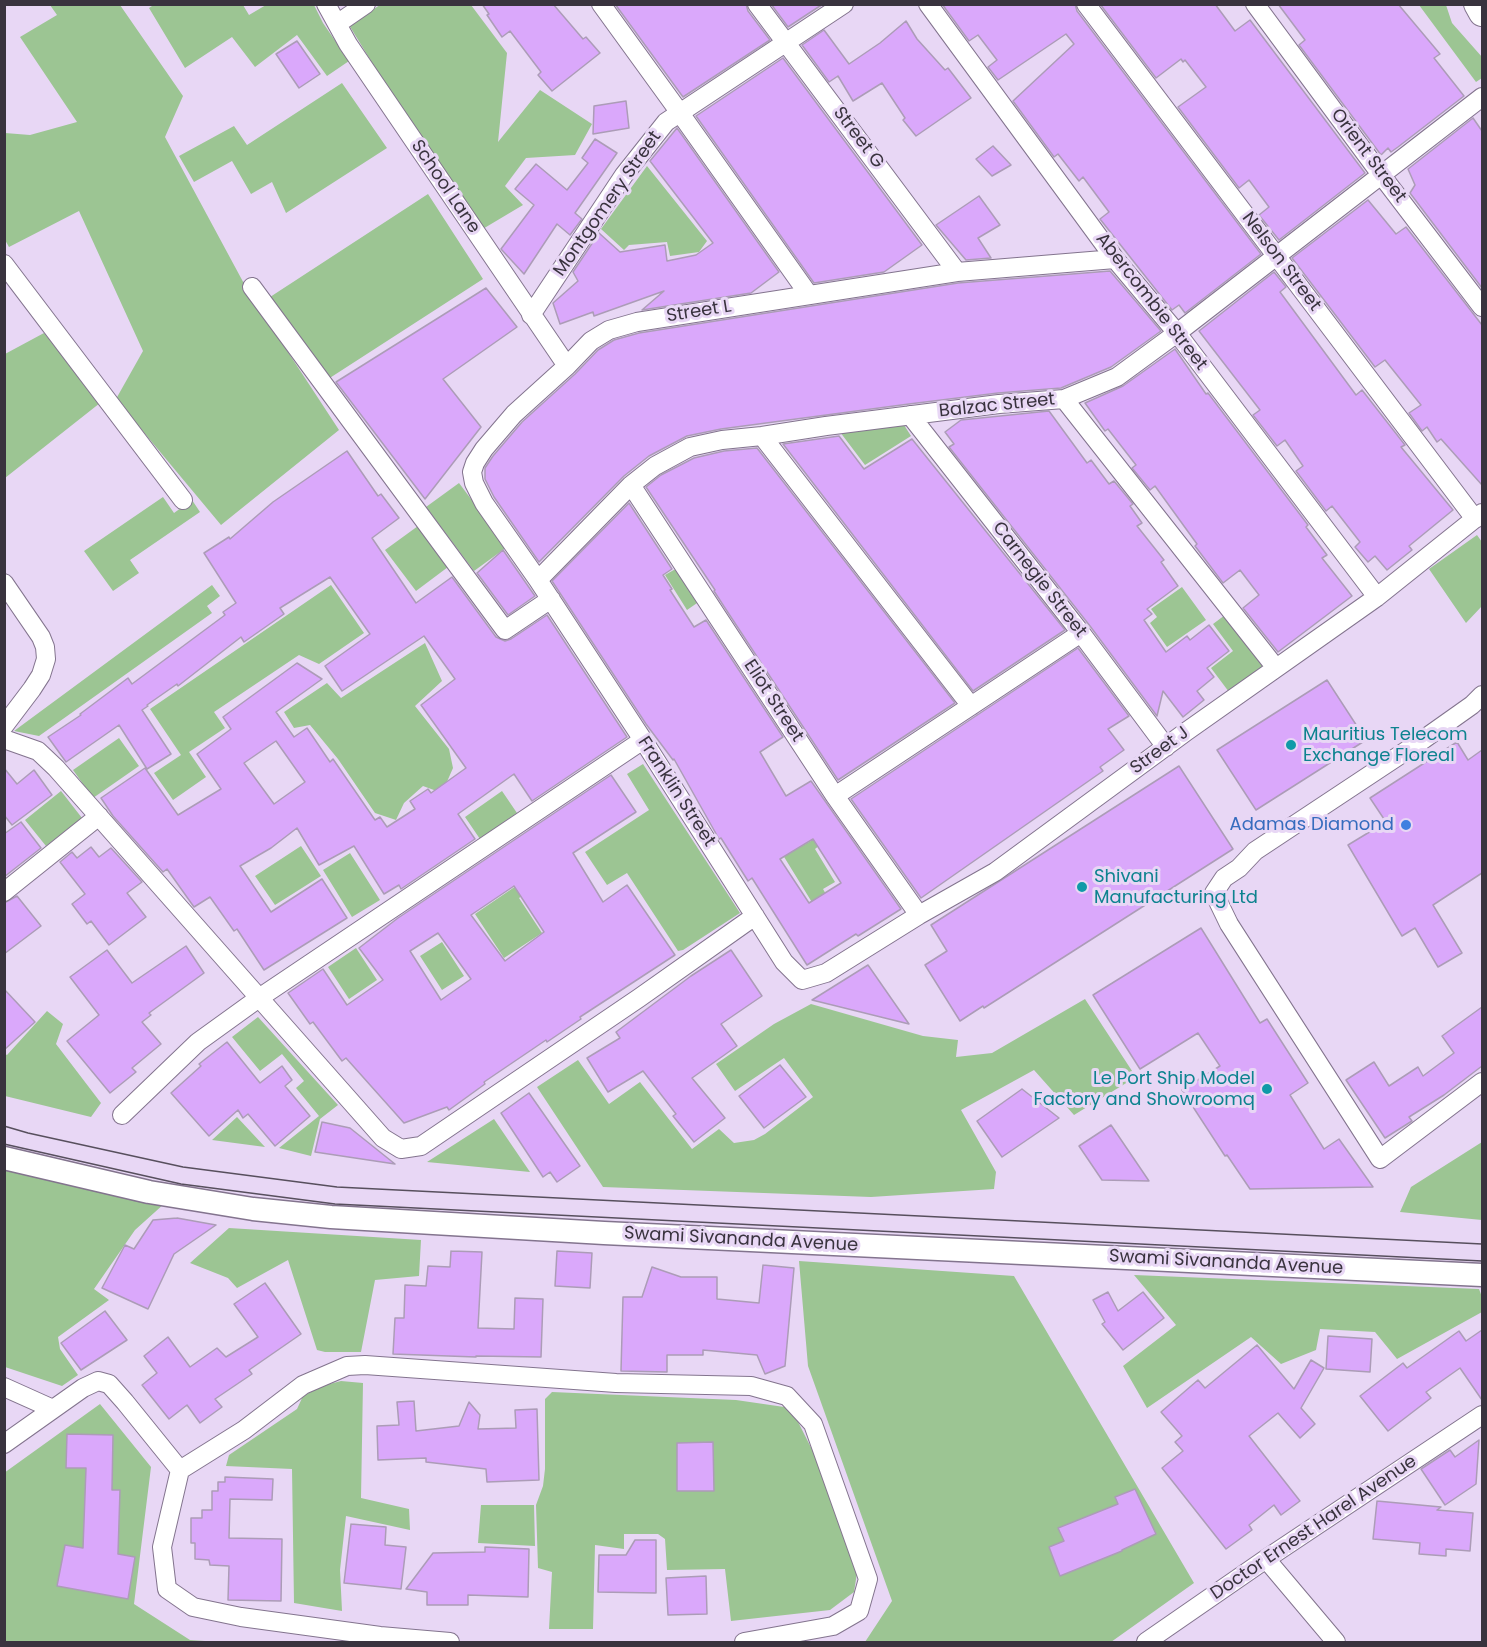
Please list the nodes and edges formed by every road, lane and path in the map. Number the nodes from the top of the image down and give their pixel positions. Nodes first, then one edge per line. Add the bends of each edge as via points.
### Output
1 (326, 4) edge
2 (366, 4) edge
3 (601, 4) edge
4 (757, 4) edge
5 (844, 4) edge
6 (928, 4) edge
7 (1086, 4) edge
8 (1255, 4) edge
9 (1477, 4) edge
10 (1482, 13) edge
11 (337, 24) junction
12 (786, 42) junction
13 (1482, 98) edge
14 (680, 112) junction
15 (1382, 176) junction
16 (1276, 255) junction
17 (1115, 259) junction
18 (4, 264) edge
19 (957, 272) junction
20 (252, 286) dead end
21 (809, 295) junction
22 (1482, 307) edge
23 (531, 315) junction
24 (1177, 333) junction
25 (567, 366) junction
26 (1064, 399) junction
27 (910, 415) junction
28 (762, 436) junction
29 (631, 485) junction
30 (183, 500) dead end
31 (1479, 516) edge
32 (538, 580) junction
33 (4, 583) edge
34 (1377, 597) junction
35 (550, 599) junction
36 (1081, 633) junction
37 (1276, 668) junction
38 (1482, 695) edge
39 (971, 706) junction
40 (4, 726) edge
41 (4, 739) edge
42 (643, 740) junction
43 (1166, 747) junction
44 (835, 796) junction
45 (99, 816) junction
46 (4, 892) edge
47 (755, 915) junction
48 (919, 915) junction
49 (826, 973) joint
50 (259, 998) junction
51 (1482, 1082) edge
52 (122, 1115) dead end
53 (4, 1158) edge
54 (1482, 1275) edge
55 (4, 1387) edge
56 (53, 1409) junction
57 (1482, 1415) edge
58 (4, 1444) edge
59 (180, 1470) junction
60 (1266, 1559) junction
61 (450, 1642) edge
62 (744, 1642) edge
63 (1146, 1642) edge
64 (1336, 1642) edge

1 - 11 street, School Lane
2 - 11 street
3 - 14 street
4 - 12 street, Street G
5 - 12 street, Montgomery Street
6 - 17 street, Abercombie Street
7 - 16 street, Nelson Street
8 - 15 street, Orient Street
9 - 10 main road
11 - 23 street, School Lane
12 - 14 street, Montgomery Street
12 - 19 street, Street G
13 - 15 street, Balzac Street
14 - 21 street
14 - 23 street, Montgomery Street via 666,122 624,175
15 - 16 street, Balzac Street
15 - 22 street, Orient Street
16 - 24 street, Balzac Street
16 - 31 street, Nelson Street
17 - 19 street, Street L
17 - 24 street, Abercombie Street
18 - 30 street
19 - 21 street, Street L
20 - 35 street via 505,630
21 - 25 street, Street L via 618,327 591,341
23 - 25 street, School Lane
24 - 26 street, Balzac Street via 1116,377
24 - 34 street, Abercombie Street
25 - 32 street, Street L via 514,414 484,449 472,472 484,503
26 - 27 street, Balzac Street
26 - 37 street
27 - 28 street, Balzac Street
27 - 36 street, Carnegie Street
28 - 29 street, Balzac Street via 690,447
28 - 39 street
29 - 32 street, Balzac Street
29 - 44 street, Eliot Street
31 - 34 street, Street J
32 - 35 street, Franklin Street
33 - 40 street via 41,637 46,659 33,689
34 - 37 street, Street J
35 - 42 street, Franklin Street
36 - 39 street
36 - 43 street, Carnegie Street
37 - 43 street, Street J
38 - 51 street via 1424,739 1255,851 1224,878 1214,893 1234,934 1380,1159
39 - 44 street
41 - 45 street via 38,751
42 - 47 street, Franklin Street
42 - 50 street
43 - 48 street, Street J via 995,872
44 - 48 street, Eliot Street
45 - 46 street
45 - 50 street
47 - 49 street, Franklin Street via 784,962 802,980
47 - 50 street via 421,1146 400,1149 383,1138
48 - 49 street, Street J
50 - 52 street via 198,1042
53 - 54 street, Swami Sivananda Avenue via 149,1192 342,1218
55 - 56 street
56 - 58 street
56 - 59 street via 98,1381 109,1384
57 - 60 street, Doctor Ernest Harel Avenue
59 - 61 street via 162,1547 167,1589 193,1607 357,1633
59 - 62 street via 244,1430 303,1385 347,1366 616,1383 751,1386 787,1395 813,1424 868,1579 859,1611 833,1626
60 - 63 street, Doctor Ernest Harel Avenue
60 - 64 street

